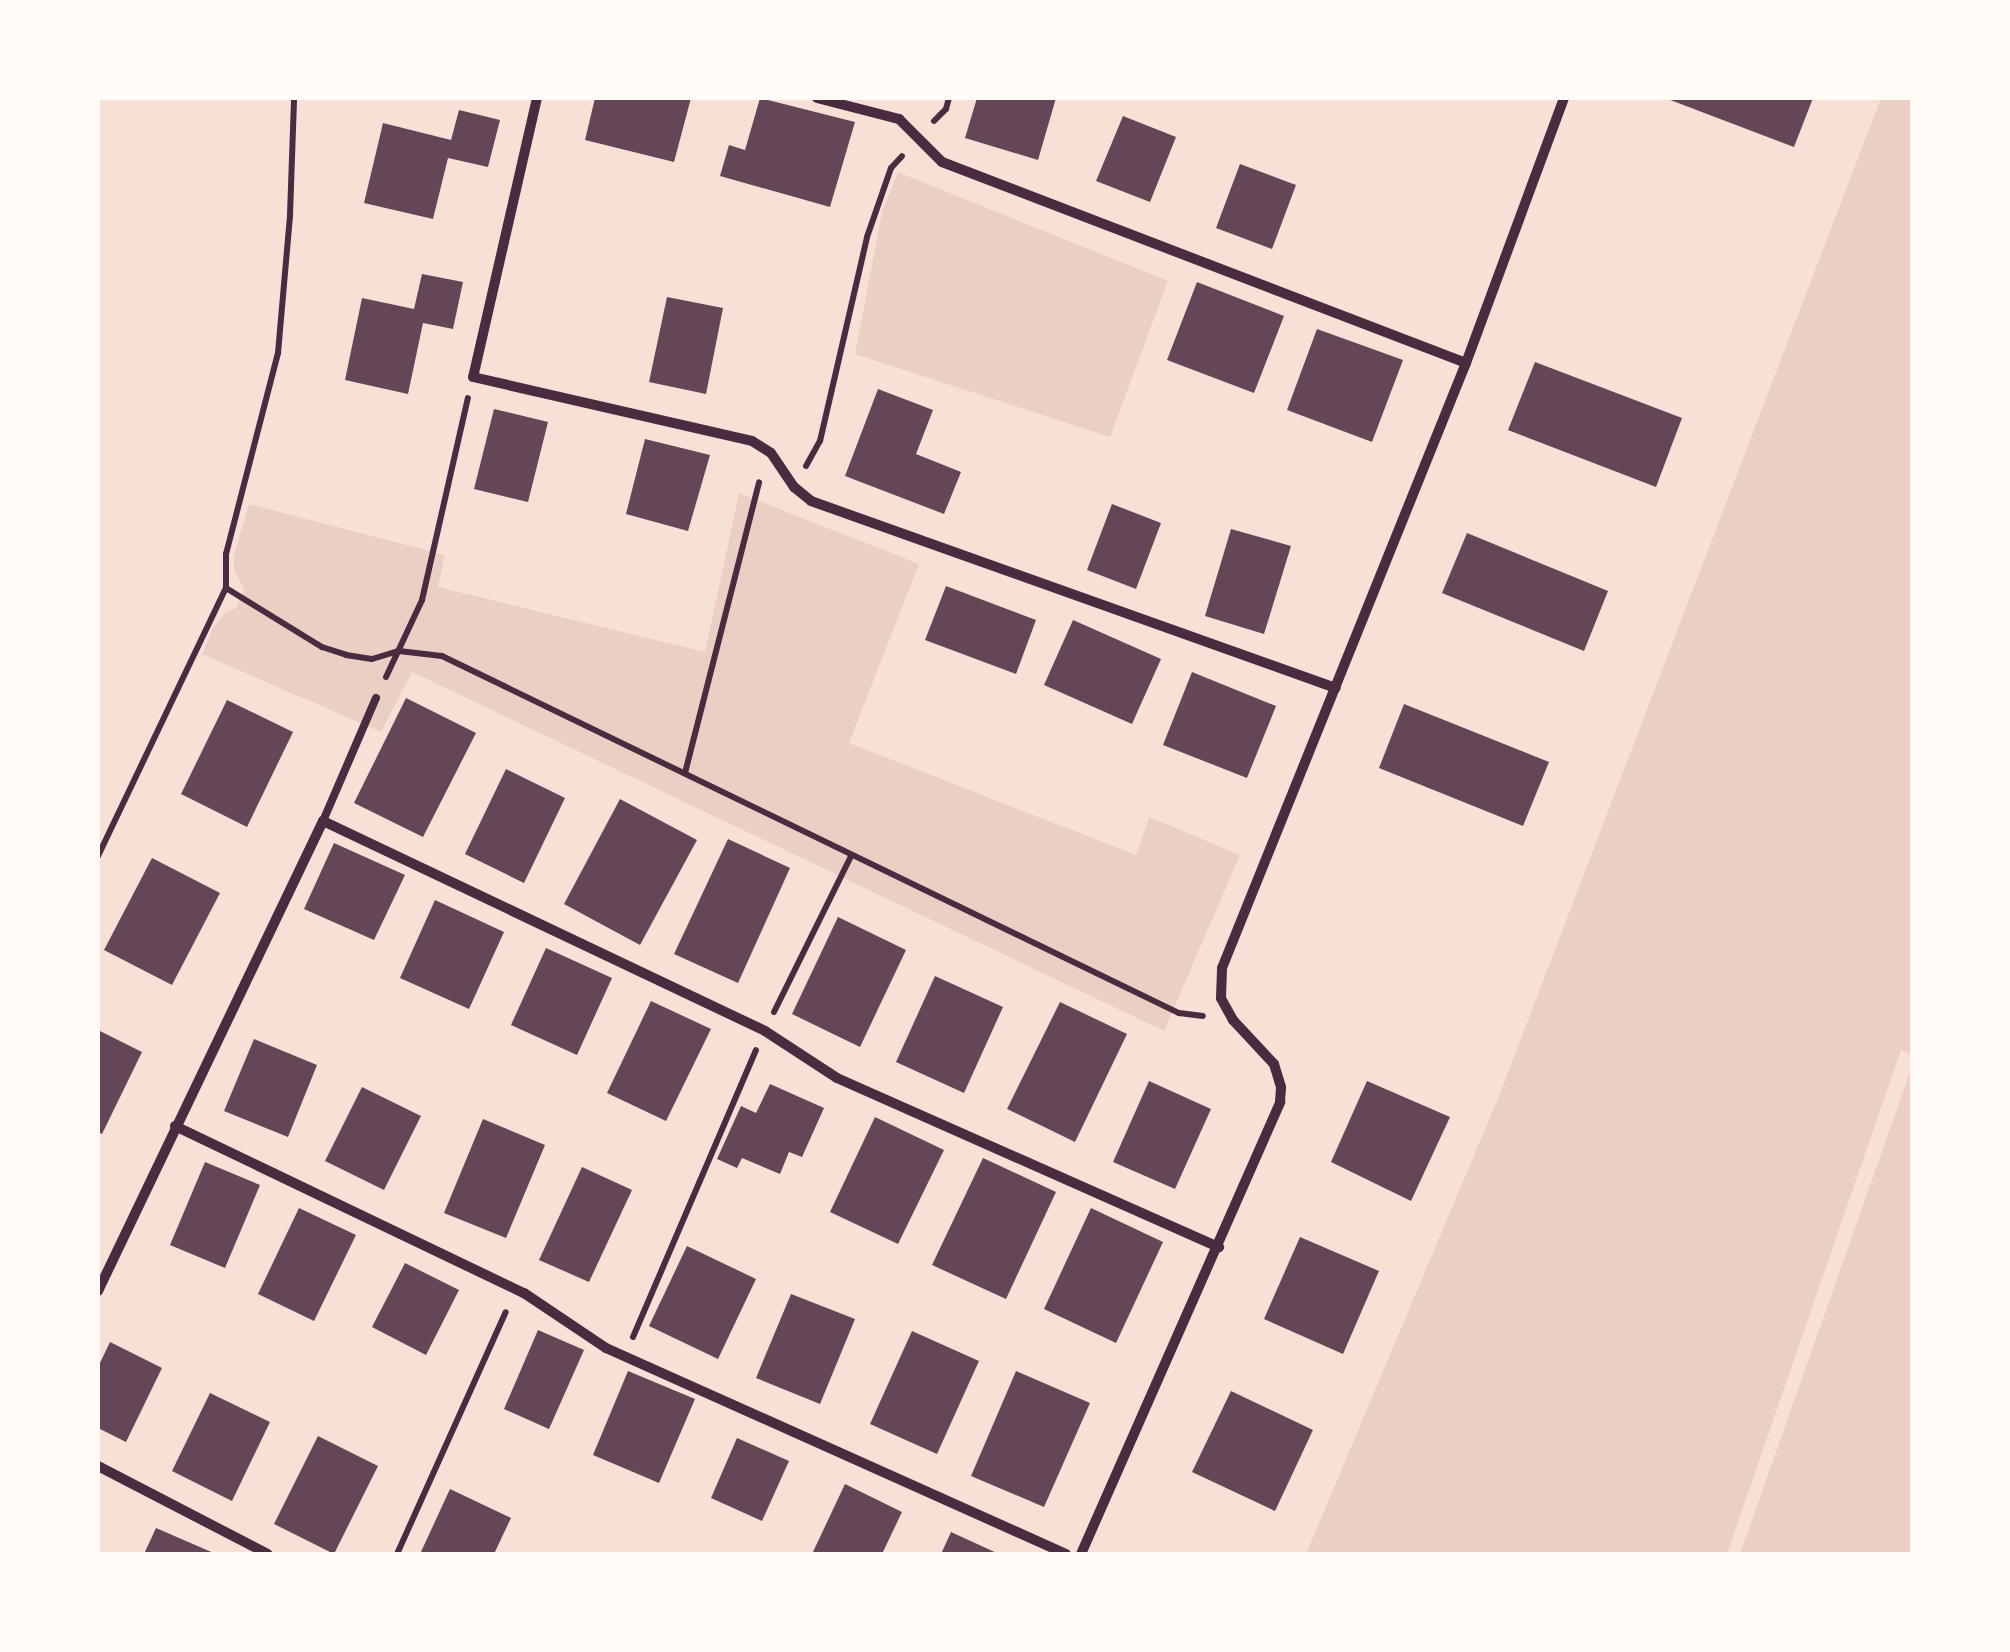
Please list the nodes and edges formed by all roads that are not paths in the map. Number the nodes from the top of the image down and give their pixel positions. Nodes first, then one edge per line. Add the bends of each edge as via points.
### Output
1 (537, 98) edge
2 (817, 98) edge
3 (1564, 98) edge
4 (1466, 363) junction
5 (1336, 688) junction
6 (376, 698) dead end
7 (323, 821) junction
8 (175, 1126) junction
9 (1219, 1247) junction
10 (98, 1291) edge
11 (98, 1466) edge
12 (268, 1554) edge
13 (1066, 1554) edge
14 (1081, 1554) edge

1 - 5 street via 473,377 752,441 771,453 811,501
2 - 4 street via 881,111 900,120 942,162
3 - 4 street
4 - 5 street
5 - 9 street via 1222,968 1221,998 1233,1020 1266,1051 1282,1087 1265,1144
6 - 7 lane
7 - 8 street
7 - 9 street via 765,1031 837,1078
8 - 10 street
8 - 13 street via 524,1293 623,1357
9 - 14 street
11 - 12 street

